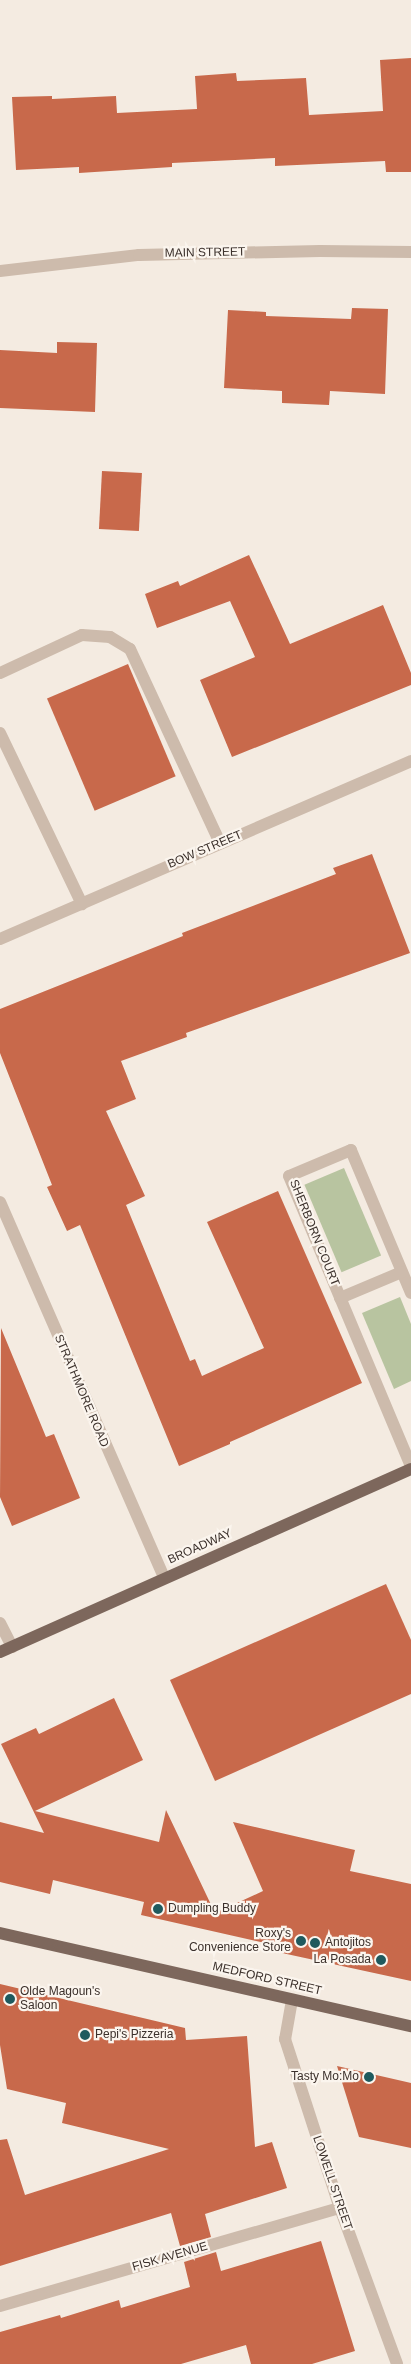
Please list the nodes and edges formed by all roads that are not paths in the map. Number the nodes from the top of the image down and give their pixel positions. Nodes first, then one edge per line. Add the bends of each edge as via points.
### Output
1 (411, 252) edge
2 (0, 270) edge
3 (0, 673) edge
4 (0, 733) edge
5 (411, 761) edge
6 (220, 843) junction
7 (82, 904) junction
8 (0, 939) edge
9 (0, 1202) edge
10 (402, 1272) junction
11 (411, 1293) edge
12 (340, 1298) junction
13 (411, 1467) edge
14 (164, 1578) junction
15 (0, 1623) edge
16 (6, 1650) edge
17 (0, 1933) edge
18 (292, 2000) junction
19 (411, 2026) edge
20 (340, 2208) junction
21 (0, 2306) edge
22 (397, 2364) edge

1 - 2 street, MAIN STREET via 139,254
3 - 6 street via 82,635 110,637 130,649
4 - 7 street
5 - 6 street, BOW STREET
6 - 7 street, BOW STREET
7 - 8 street, BOW STREET
9 - 14 street, STRATHMORE ROAD
10 - 11 street, SHERBORN COURT
10 - 12 street
10 - 12 street, SHERBORN COURT via 351,1150 333,1157 289,1176
12 - 13 street, SHERBORN COURT
13 - 14 main road, BROADWAY
14 - 16 main road, BROADWAY
15 - 16 street
17 - 18 main road, MEDFORD STREET
18 - 19 main road, MEDFORD STREET
18 - 20 street, LOWELL STREET via 285,2039
20 - 21 street, FISK AVENUE
20 - 22 street, LOWELL STREET

